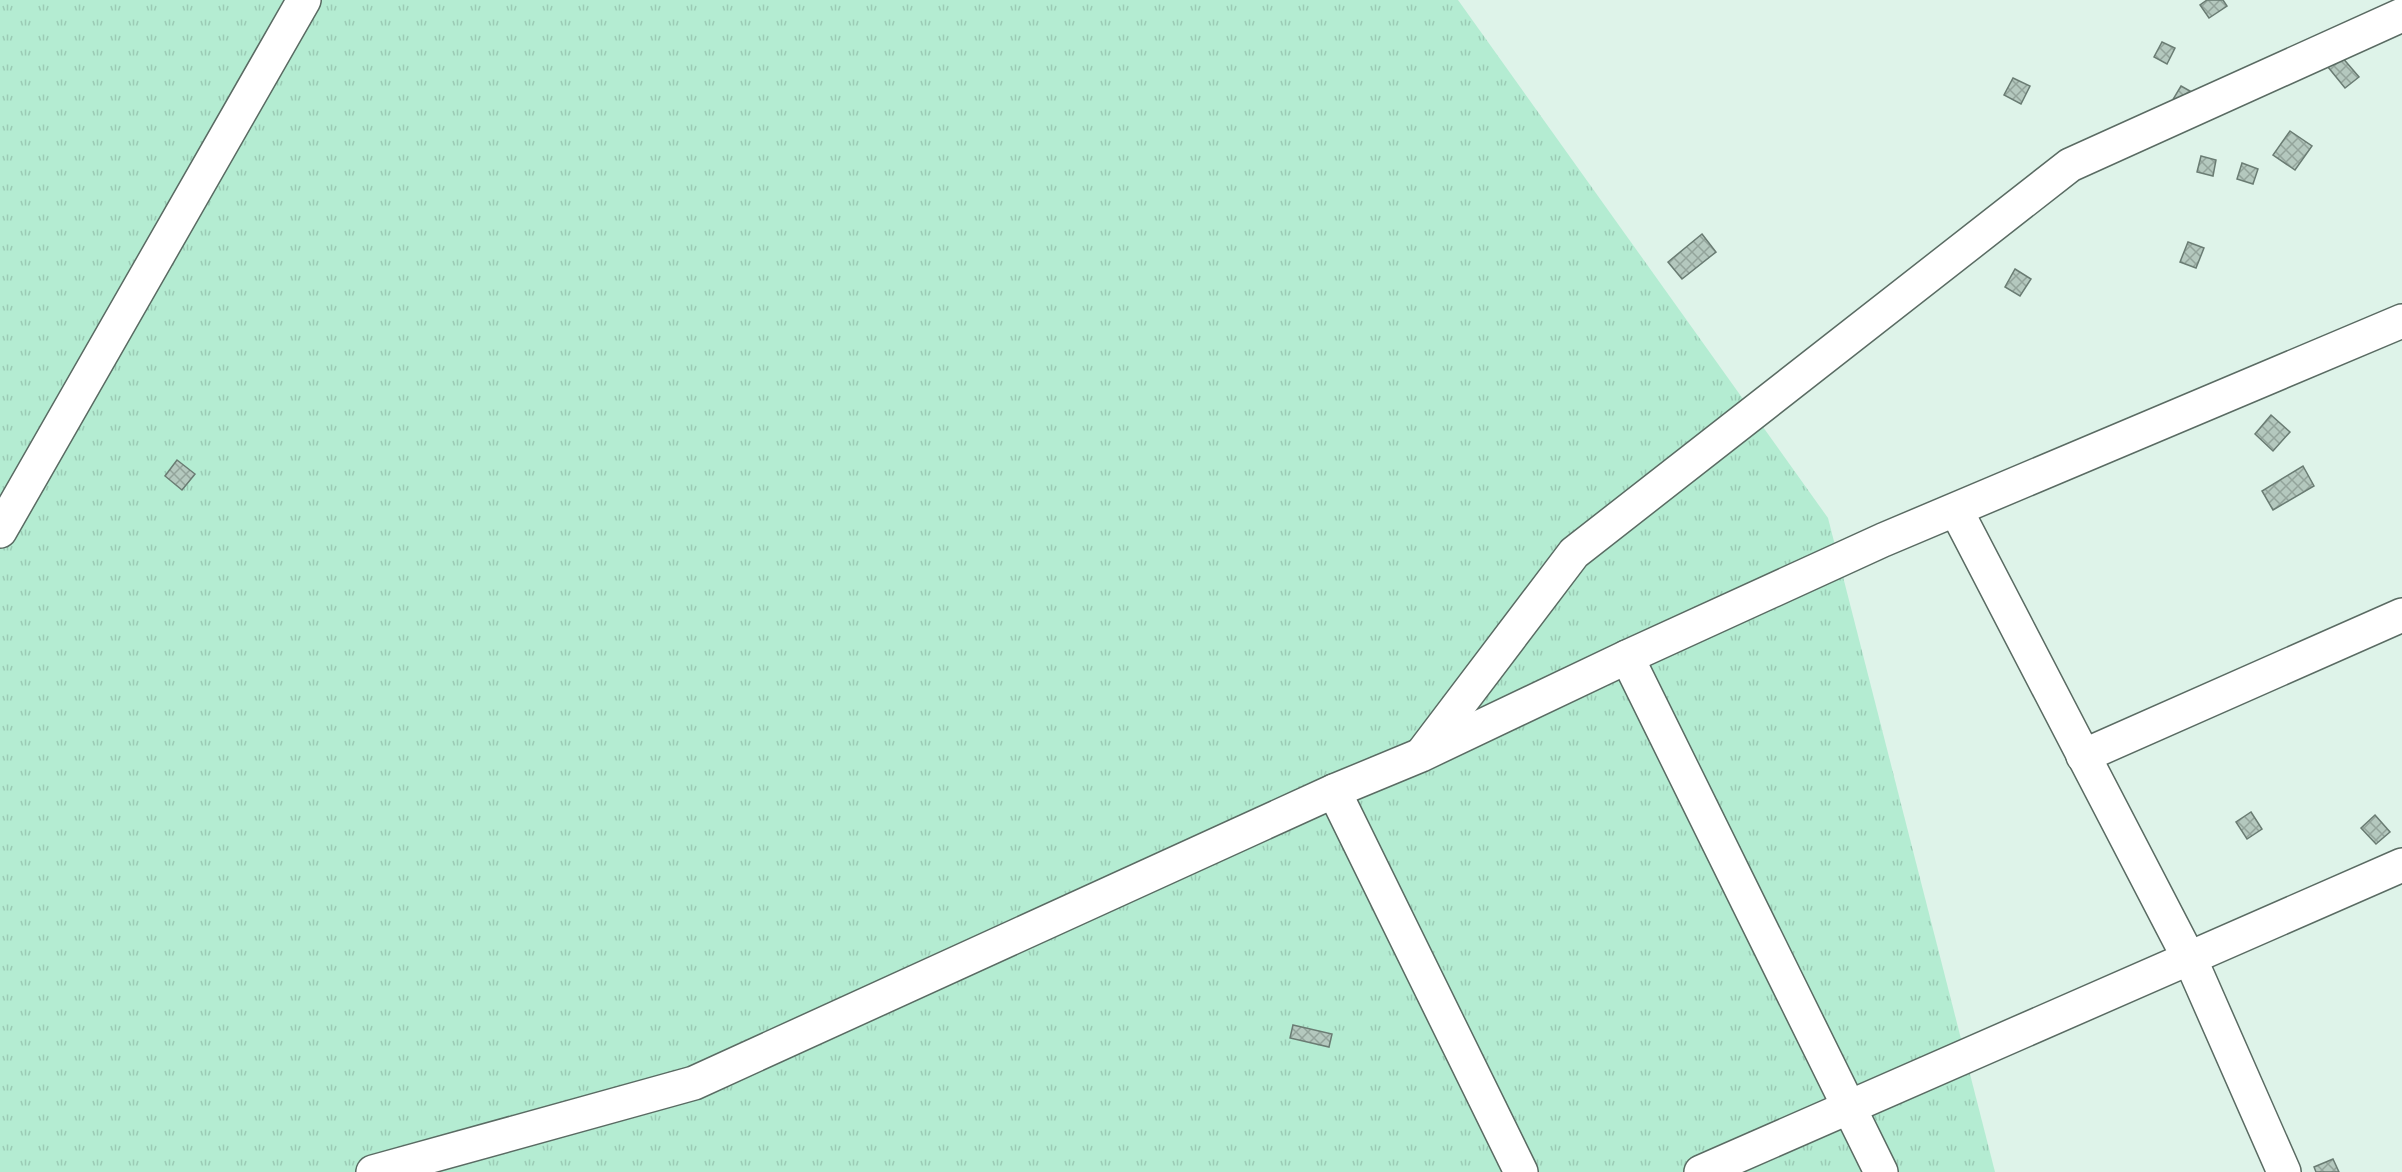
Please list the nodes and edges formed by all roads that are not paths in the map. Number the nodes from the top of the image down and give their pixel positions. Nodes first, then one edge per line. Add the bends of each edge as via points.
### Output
1 (304, 0) edge
2 (2402, 15) edge
3 (2402, 321) edge
4 (1956, 510) junction
5 (0, 531) edge
6 (2402, 615) edge
7 (1627, 657) junction
8 (1421, 755) junction
9 (2084, 756) junction
10 (1334, 791) junction
11 (2402, 865) edge
12 (2189, 958) junction
13 (1849, 1107) junction
14 (373, 1172) edge
15 (1521, 1172) edge
16 (1701, 1172) edge
17 (1881, 1172) edge
18 (2284, 1172) edge

1 - 5 street
2 - 8 street via 2070,165 1574,553
3 - 4 street
4 - 7 street
4 - 9 street
6 - 9 street
7 - 8 street
7 - 13 street
8 - 10 street
9 - 12 street
10 - 14 street via 694,1083
10 - 15 street
11 - 12 street
12 - 13 street
12 - 18 street
13 - 16 street
13 - 17 street

